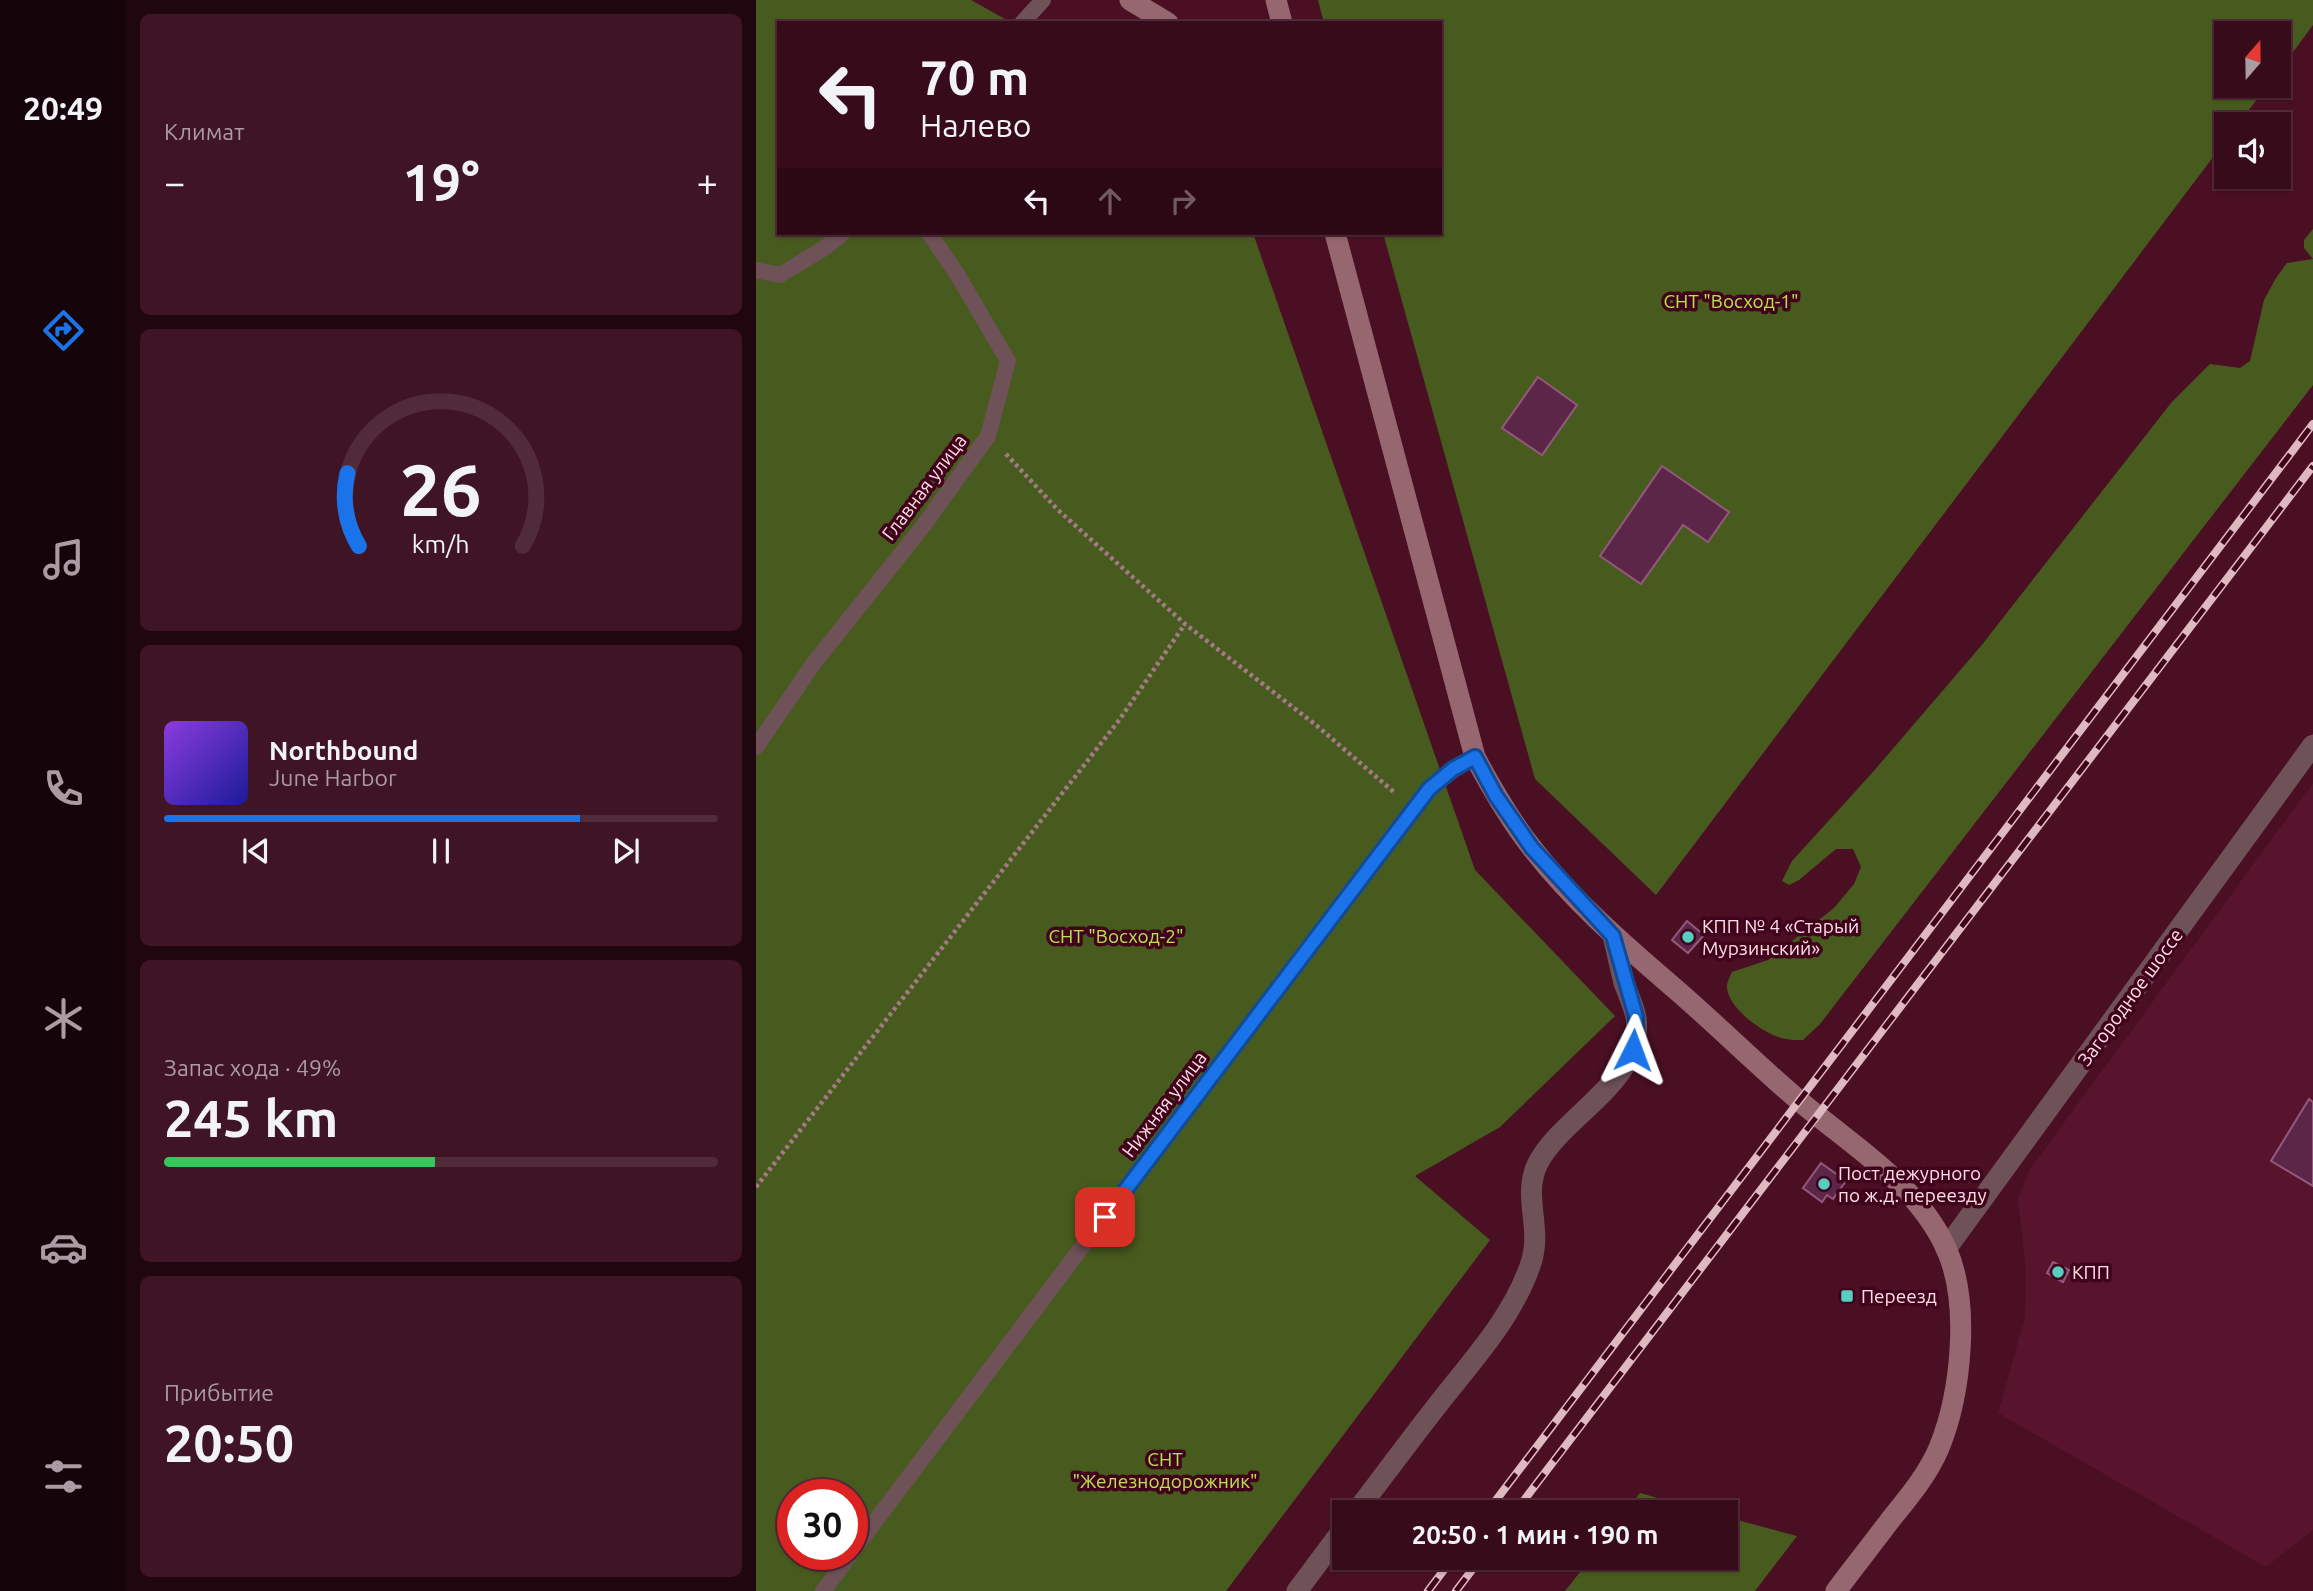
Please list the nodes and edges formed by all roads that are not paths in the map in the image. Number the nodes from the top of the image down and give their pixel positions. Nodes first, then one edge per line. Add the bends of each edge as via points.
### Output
1 (1043, 0) edge
2 (1130, 0) edge
3 (1276, 0) edge
4 (1024, 21) edge
5 (1165, 21) edge
6 (1281, 21) edge
7 (841, 235) edge
8 (930, 235) edge
9 (1336, 235) edge
10 (756, 270) edge
11 (2313, 745) edge
12 (756, 747) edge
13 (1475, 757) junction
14 (1613, 936) junction
15 (1946, 1249) junction
16 (1365, 1500) edge
17 (868, 1530) edge
18 (1332, 1544) edge
19 (838, 1570) edge
20 (823, 1591) edge
21 (1297, 1591) edge
22 (1836, 1591) edge

1 - 4 lane
2 - 5 street
3 - 6 street
7 - 10 lane via 779,275
8 - 12 lane, Главная улица via 1009,360 988,436 814,663
9 - 13 street
11 - 15 street, Загородное шоссе
13 - 14 street via 1532,848
13 - 17 lane, Нижняя улица via 1429,789 1408,815
14 - 15 street via 1799,1101 1880,1164 1928,1219
14 - 16 street via 1636,1017 1633,1050 1612,1082 1538,1164 1531,1195 1536,1247 1512,1307
15 - 22 street via 1959,1314 1951,1410 1938,1449 1919,1483
18 - 21 street
19 - 20 lane, Нижняя улица

